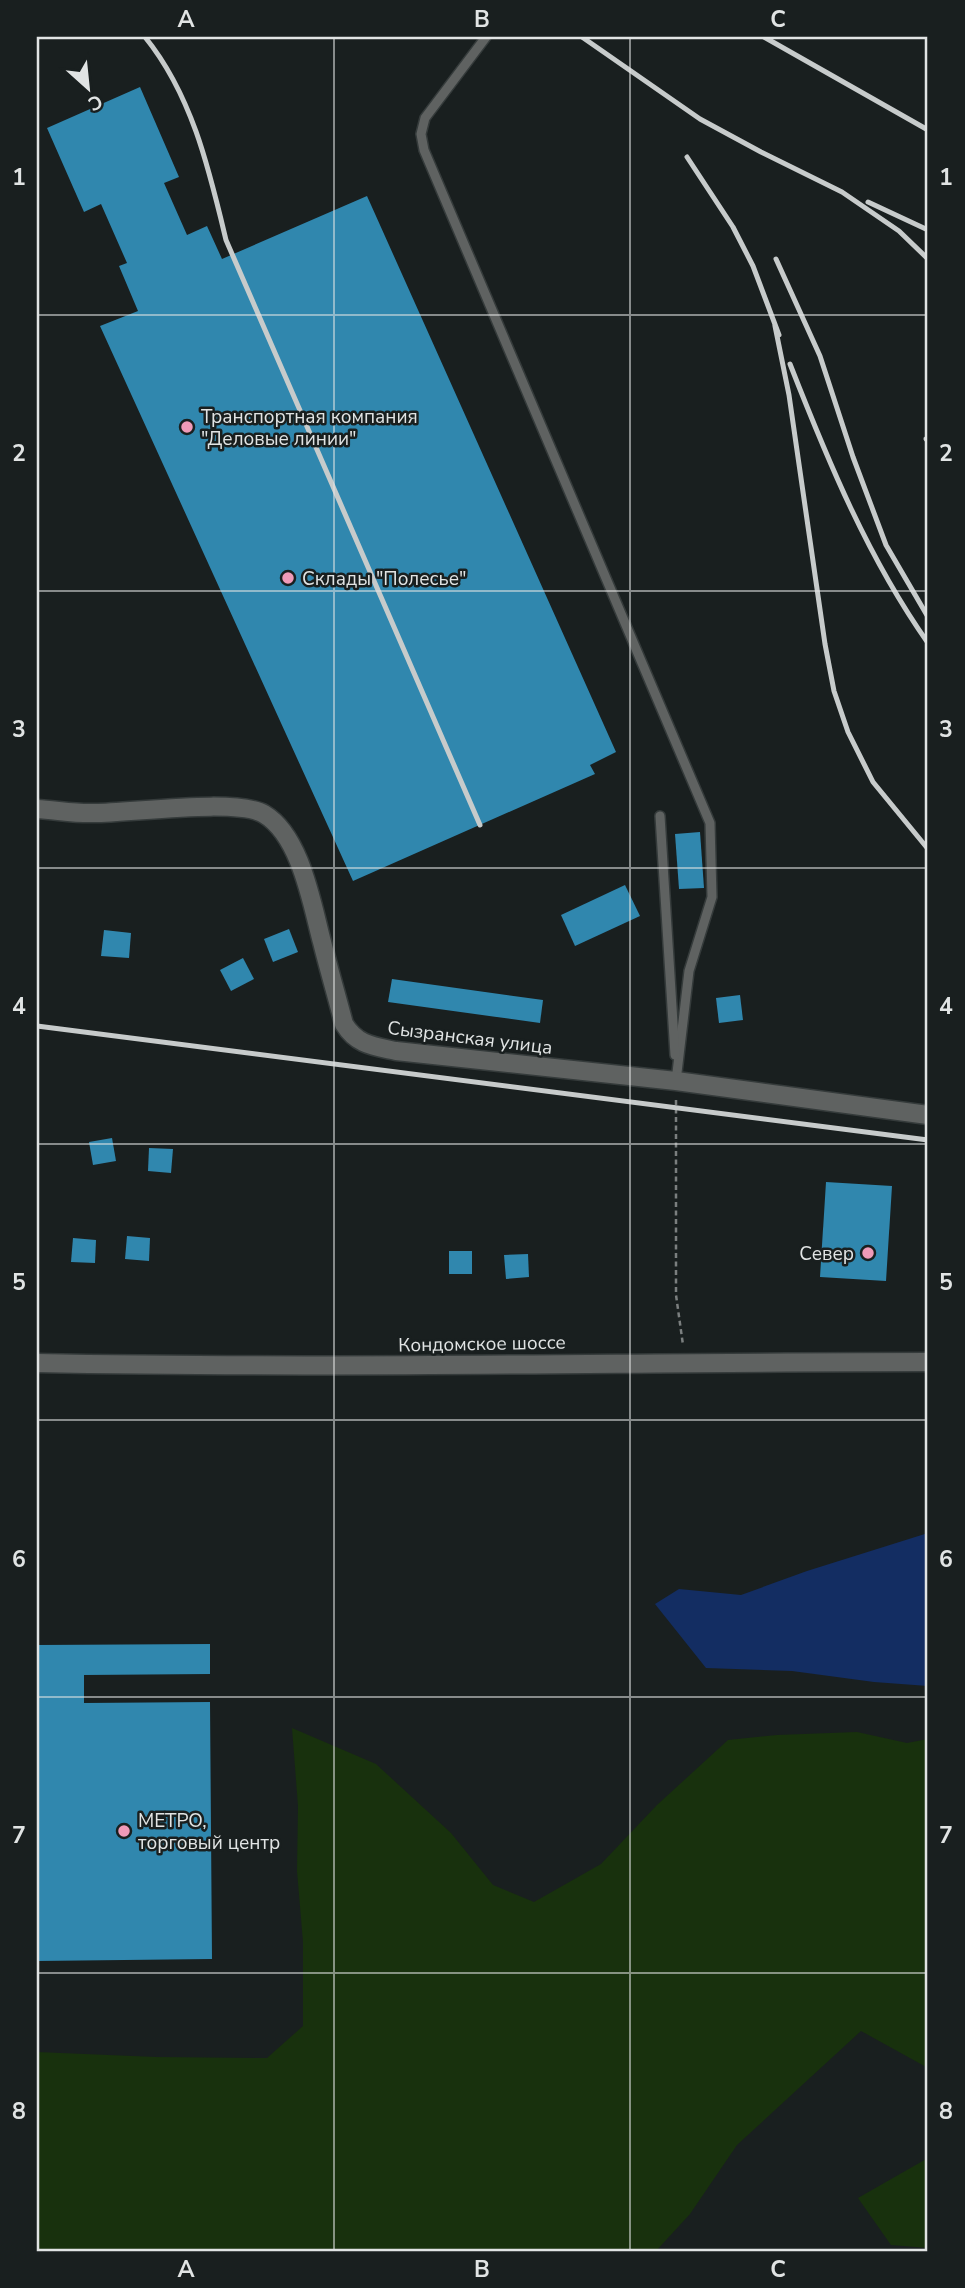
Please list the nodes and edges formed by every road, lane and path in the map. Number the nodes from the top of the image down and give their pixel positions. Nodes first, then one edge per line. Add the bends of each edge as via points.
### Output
1 (486, 37) edge
2 (37, 809) edge
3 (660, 816) dead end
4 (676, 1081) junction
5 (928, 1115) edge
6 (686, 1362) junction
7 (928, 1362) edge
8 (37, 1363) edge

1 - 4 lane via 425,118 421,134 710,822 712,897 689,971
2 - 4 street, Сызранская улица via 93,814 200,807 264,813 295,852 308,884 344,1024 367,1045
3 - 4 lane
4 - 5 street, Сызранская улица
4 - 6 path via 676,1295
6 - 7 street, Кондомское шоссе
6 - 8 street, Кондомское шоссе via 223,1367

